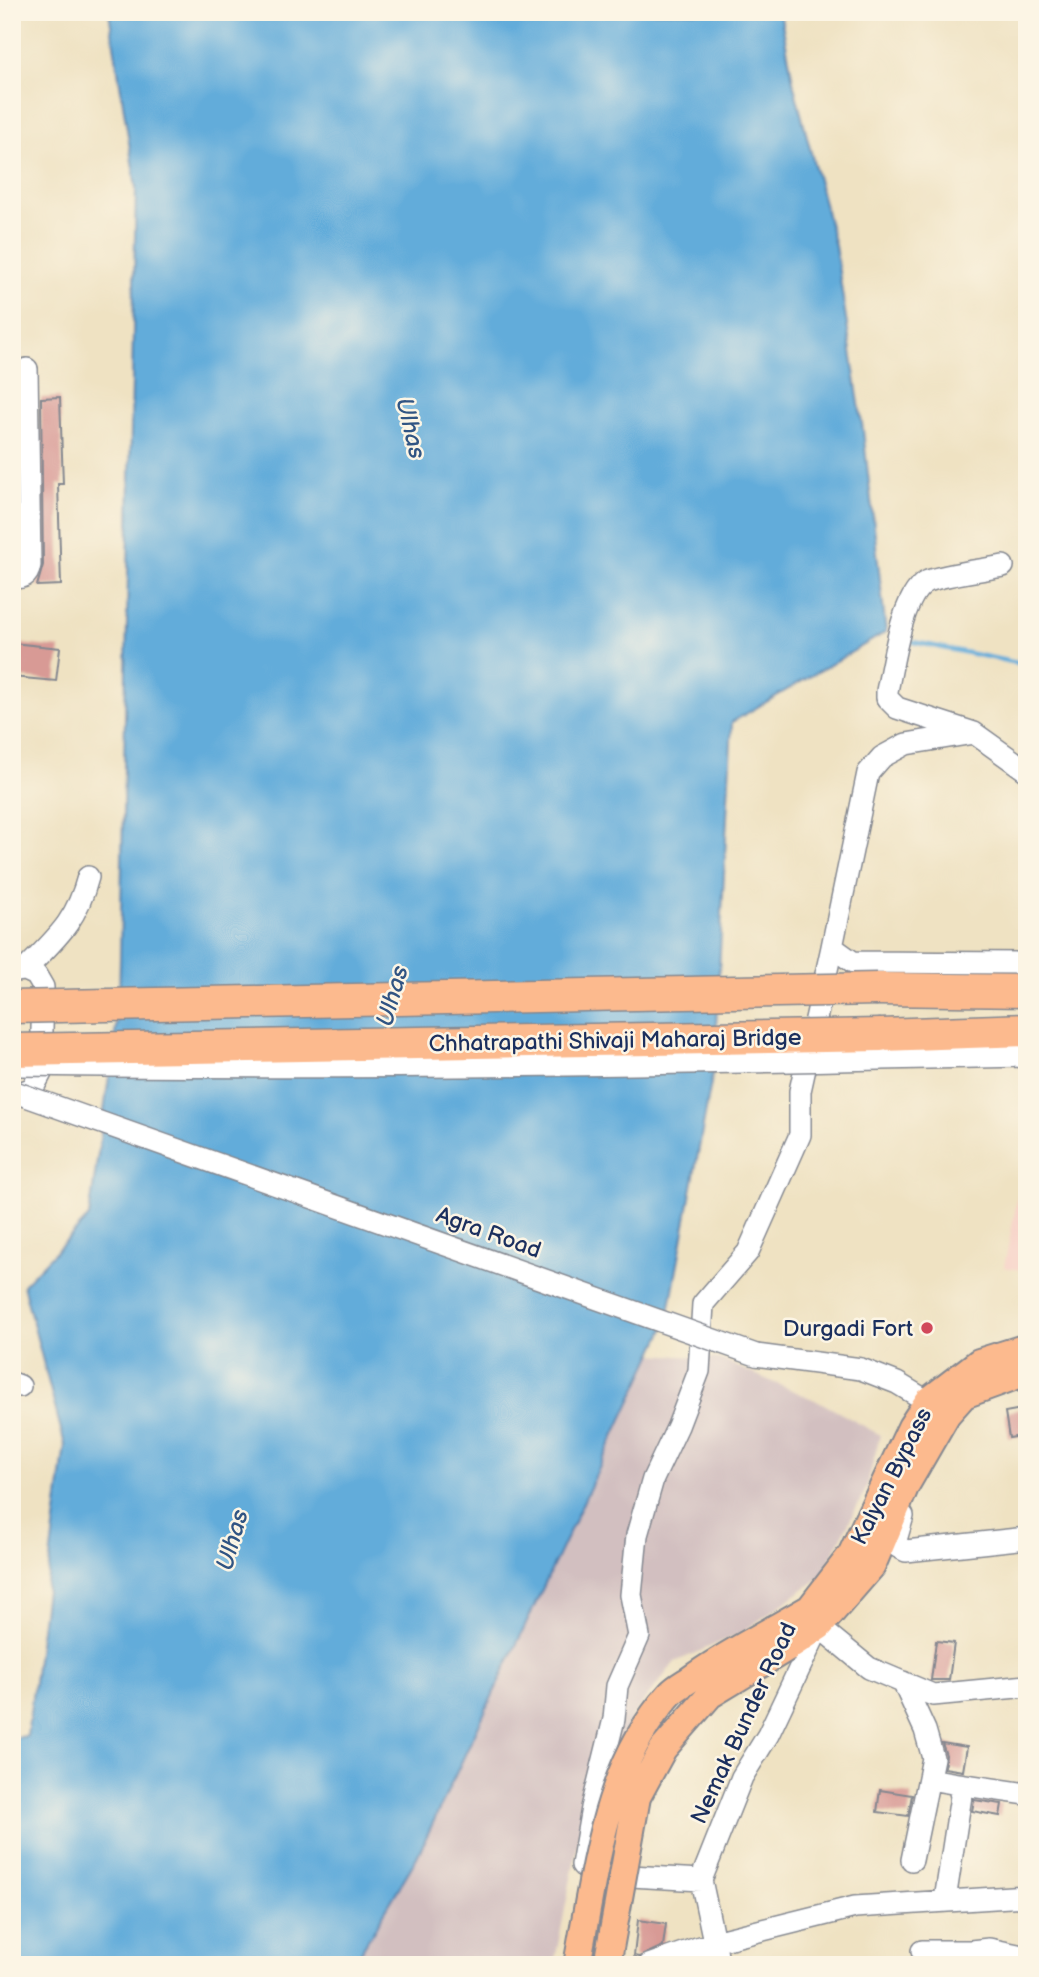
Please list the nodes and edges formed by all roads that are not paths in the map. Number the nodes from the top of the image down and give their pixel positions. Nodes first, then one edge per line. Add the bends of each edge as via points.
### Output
1 (27, 369) dead end
2 (1003, 566) dead end
3 (12, 578) edge
4 (974, 733) junction
5 (1027, 771) edge
6 (88, 877) dead end
7 (832, 947) junction
8 (1027, 963) edge
9 (18, 971) edge
10 (1027, 991) edge
11 (12, 1007) edge
12 (1027, 1030) edge
13 (881, 1047) junction
14 (12, 1049) edge
15 (1027, 1056) edge
16 (12, 1065) edge
17 (12, 1094) edge
18 (1027, 1347) edge
19 (1027, 1372) edge
20 (938, 1407) junction
21 (906, 1485) junction
22 (1027, 1538) edge
23 (815, 1618) junction
24 (781, 1638) junction
25 (903, 1682) junction
26 (1027, 1686) edge
27 (673, 1745) dead end
28 (929, 1779) junction
29 (958, 1784) junction
30 (1027, 1794) edge
31 (912, 1860) dead end
32 (631, 1876) junction
33 (701, 1880) junction
34 (1027, 1896) edge
35 (945, 1900) junction
36 (714, 1942) junction
37 (922, 1951) dead end
38 (1027, 1957) edge
39 (577, 1965) edge
40 (607, 1965) edge
41 (615, 1965) edge
42 (649, 1965) edge
43 (719, 1965) edge

1 - 3 street via 30,565 26,576
2 - 4 street via 927,582 915,592 887,691 887,698 897,708
4 - 5 street
4 - 7 street via 905,744 882,757 868,773
6 - 9 street via 71,921
7 - 8 street via 853,962
7 - 32 street via 800,1091 800,1135 748,1252 703,1304 699,1371 653,1479 638,1535 631,1595 639,1636 617,1686 582,1865
9 - 17 street via 36,975 43,987 41,1073 33,1088
10 - 11 highway, Chhatrapathi Shivaji Maharaj Bridge, bridge via 877,989
12 - 13 highway, Chhatrapathi Shivaji Maharaj Bridge
13 - 14 highway, Chhatrapathi Shivaji Maharaj Bridge, bridge
13 - 15 street
13 - 16 street, bridge via 596,1066
17 - 20 street, Agra Road, bridge via 756,1355 861,1369
18 - 20 main road, Kalyan Bypass via 979,1362
19 - 20 main road, Kalyan Bypass
20 - 21 main road, Kalyan Bypass
20 - 23 main road, Kalyan Bypass via 911,1427 851,1555
21 - 22 street via 898,1547 906,1550
21 - 23 main road, Kalyan Bypass via 872,1566
23 - 24 main road
23 - 25 street via 869,1668
23 - 33 street, Nemak Bunder Road via 768,1735 742,1777
24 - 39 main road, bridge via 707,1667 671,1692 644,1731 616,1783
24 - 40 main road, bridge via 710,1695 663,1749 637,1797
25 - 26 street via 933,1695
25 - 28 street via 933,1758
27 - 32 street via 648,1790
28 - 29 street
28 - 31 street
29 - 30 street
29 - 35 street via 961,1796
32 - 33 street
32 - 41 street
33 - 36 street
34 - 35 street
35 - 36 street via 855,1907
36 - 42 street
36 - 43 street
37 - 38 street via 989,1949

